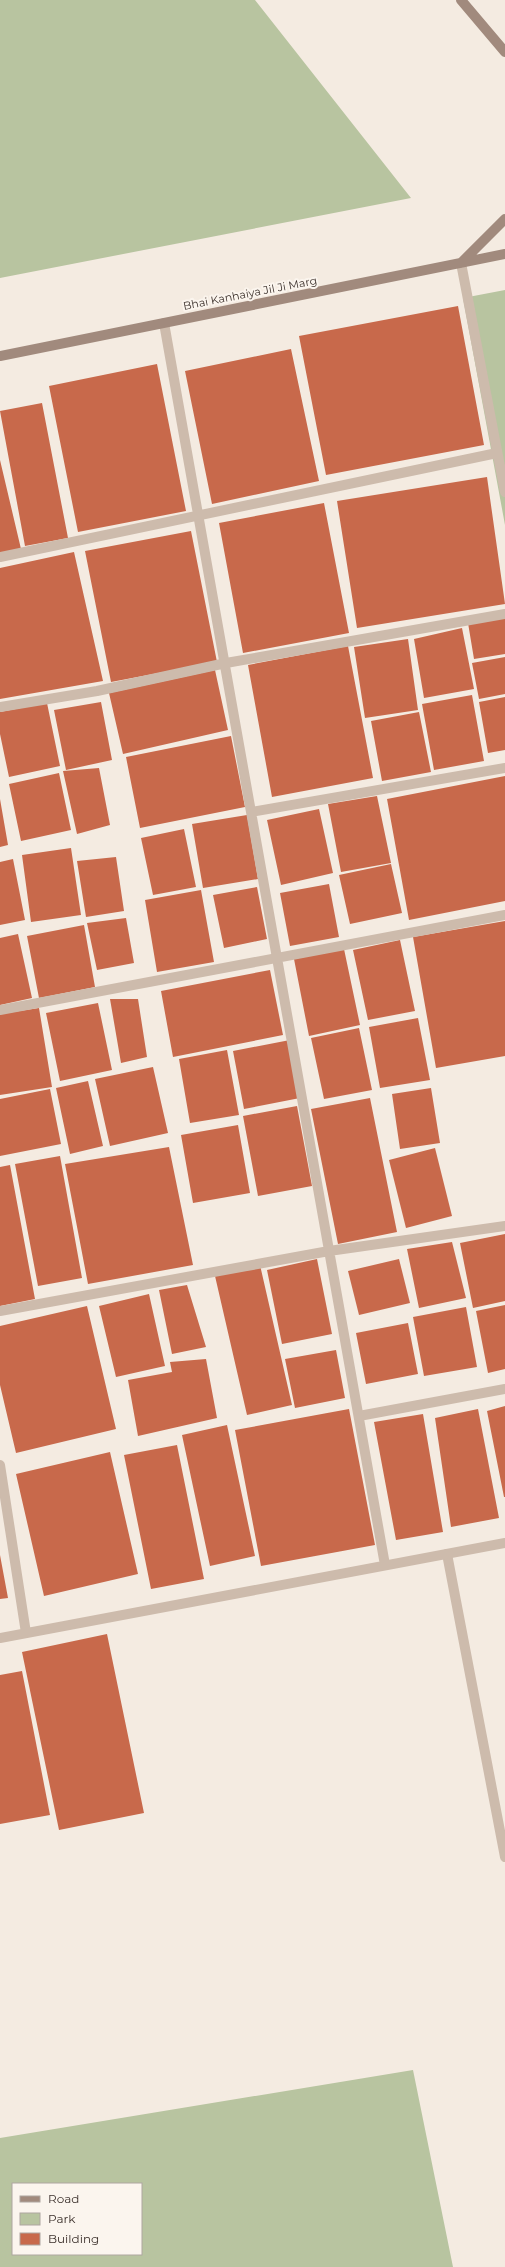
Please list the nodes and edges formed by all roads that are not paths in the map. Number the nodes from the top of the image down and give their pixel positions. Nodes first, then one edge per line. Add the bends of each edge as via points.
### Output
1 (461, 0) edge
2 (505, 52) edge
3 (505, 219) edge
4 (505, 254) edge
5 (460, 263) junction
6 (164, 323) junction
7 (0, 356) edge
8 (497, 453) junction
9 (505, 492) edge
10 (198, 515) junction
11 (0, 557) edge
12 (505, 614) edge
13 (226, 663) junction
14 (0, 707) edge
15 (505, 768) edge
16 (251, 812) junction
17 (505, 915) edge
18 (277, 958) junction
19 (0, 1010) edge
20 (505, 1226) edge
21 (329, 1252) junction
22 (0, 1311) edge
23 (505, 1388) edge
24 (359, 1416) junction
25 (0, 1466) edge
26 (505, 1543) edge
27 (447, 1554) junction
28 (385, 1565) junction
29 (26, 1633) junction
30 (0, 1638) edge
31 (505, 1857) edge

1 - 2 street
3 - 5 street
4 - 5 street, Bhai Kanhaiya Jil Ji Marg
5 - 6 street, Bhai Kanhaiya Jil Ji Marg
5 - 8 street
6 - 7 street, Bhai Kanhaiya Jil Ji Marg
6 - 10 street
8 - 9 street
8 - 10 street
10 - 11 street
10 - 13 street
12 - 13 street
13 - 14 street via 97,691
13 - 16 street
15 - 16 street
16 - 18 street
17 - 18 street
18 - 19 street
18 - 21 street
20 - 21 street
21 - 22 street
21 - 24 street
23 - 24 street
24 - 28 street
25 - 29 street
26 - 27 street
27 - 28 street
27 - 31 street
28 - 29 street
29 - 30 street

